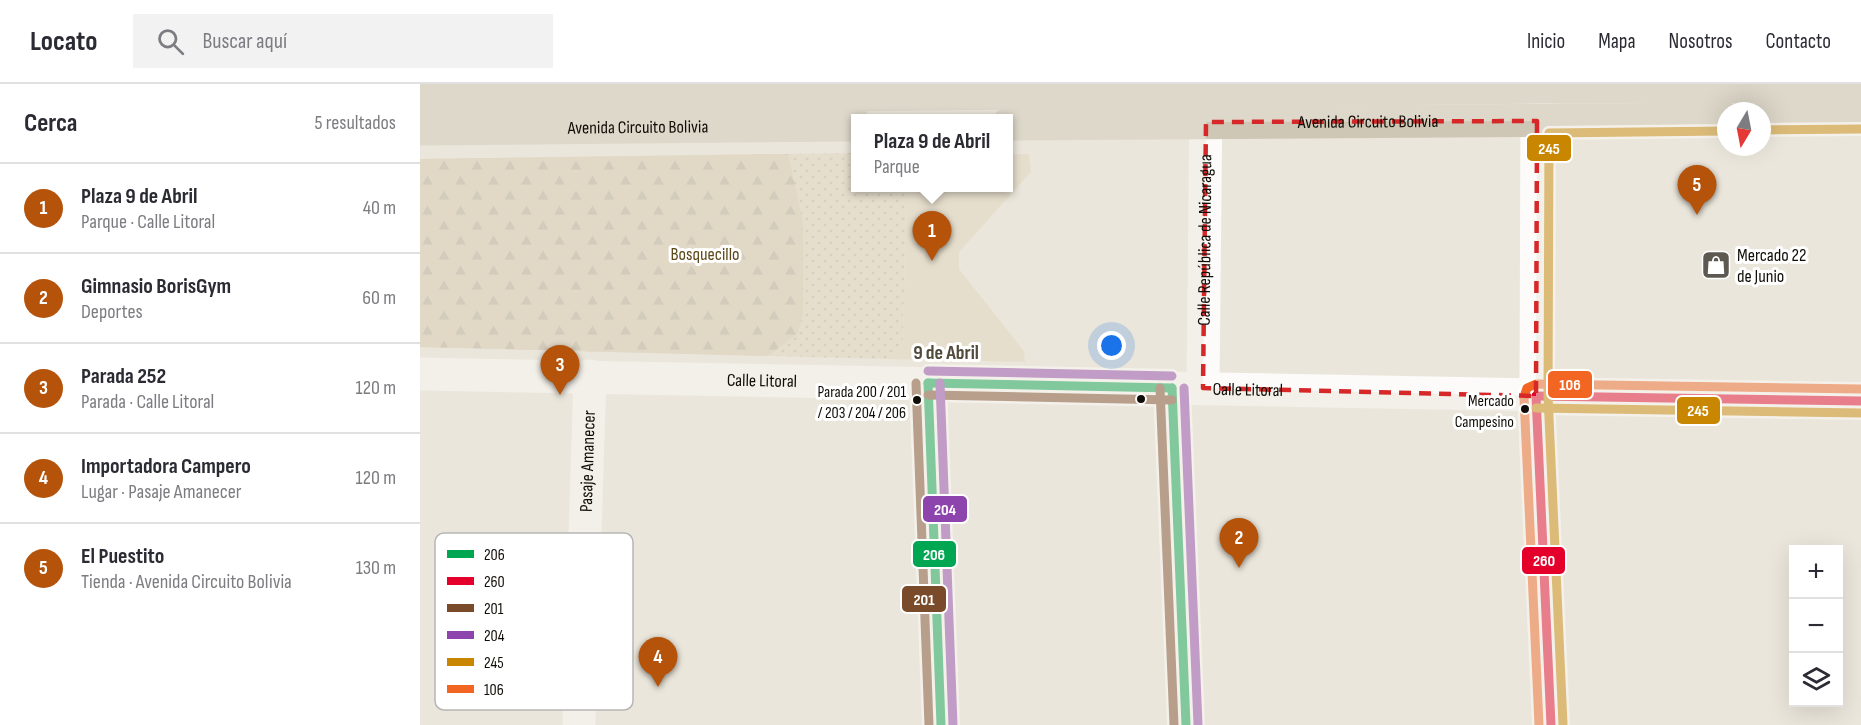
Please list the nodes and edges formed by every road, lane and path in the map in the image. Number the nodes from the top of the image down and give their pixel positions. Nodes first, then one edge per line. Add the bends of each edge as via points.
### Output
1 (1861, 86) edge
2 (1538, 87) junction
3 (420, 100) edge
4 (1206, 106) junction
5 (1861, 117) edge
6 (1771, 118) edge
7 (1717, 119) edge
8 (1537, 121) junction
9 (1013, 124) edge
10 (851, 125) edge
11 (420, 129) edge
12 (420, 374) edge
13 (590, 376) junction
14 (928, 383) junction
15 (1187, 388) junction
16 (1536, 396) junction
17 (1861, 401) edge
18 (585, 533) edge
19 (579, 710) edge
20 (579, 725) edge
21 (941, 725) edge
22 (1186, 725) edge
23 (1551, 725) edge

1 - 2 highway, Avenida Circuito Bolivia
2 - 4 highway, Avenida Circuito Bolivia
2 - 8 street
3 - 4 highway, Avenida Circuito Bolivia
4 - 8 highway, Avenida Circuito Bolivia
4 - 9 highway, Avenida Circuito Bolivia
4 - 15 street, Calle República de Nicaragua
5 - 6 highway
7 - 8 highway, Avenida Circuito Bolivia
8 - 16 street
10 - 11 highway, Avenida Circuito Bolivia
12 - 13 street, Calle Litoral
13 - 14 street, Calle Litoral
13 - 18 street, Pasaje Amanecer
14 - 15 street, Calle Litoral
14 - 21 street
15 - 16 street, Calle Litoral
15 - 22 street, Calle República de Nicaragua
16 - 17 street, Calle Litoral
16 - 23 street
19 - 20 street, Pasaje Amanecer

